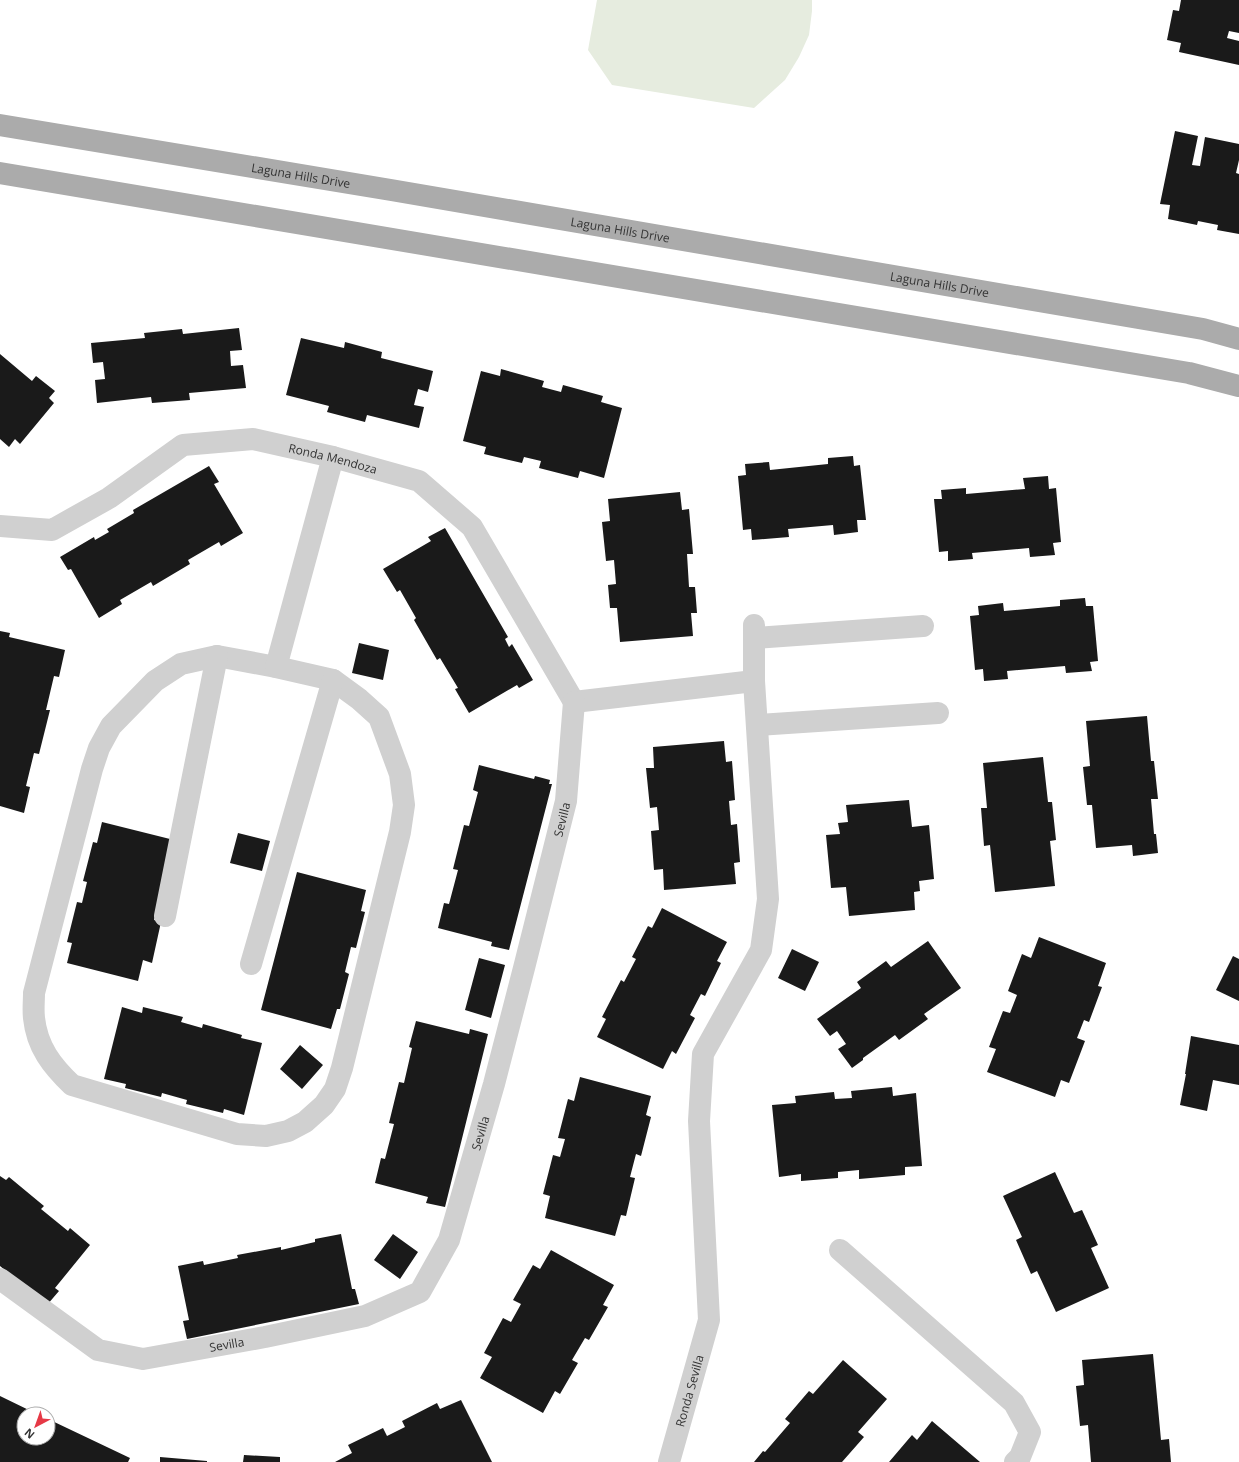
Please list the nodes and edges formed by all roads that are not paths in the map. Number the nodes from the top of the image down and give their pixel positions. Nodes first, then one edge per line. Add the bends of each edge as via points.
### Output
1 (0, 125) edge
2 (0, 173) edge
3 (1239, 338) edge
4 (1239, 386) edge
5 (333, 457) junction
6 (0, 526) edge
7 (923, 626) dead end
8 (217, 656) junction
9 (276, 667) junction
10 (333, 680) junction
11 (754, 681) junction
12 (574, 702) junction
13 (938, 713) dead end
14 (757, 725) junction
15 (165, 916) dead end
16 (251, 964) dead end
17 (840, 1250) dead end
18 (0, 1279) edge
19 (670, 1462) edge
20 (1015, 1462) edge

1 - 3 main road, Laguna Hills Drive via 1203,329
2 - 4 main road via 1189,373
5 - 6 street, Ronda Mendoza via 253,439 183,445 109,498 52,530
5 - 9 street
5 - 12 street, Ronda Mendoza via 419,481 472,528
7 - 11 street, Ronda Sevilla via 754,632
8 - 9 street
8 - 10 street via 181,664 155,681 111,726 99,748 34,993 34,1019 41,1049 56,1070 72,1085 237,1134 266,1136 288,1131 305,1122 324,1105 335,1089 400,832 404,804 400,774 379,718
8 - 15 street
9 - 10 street
10 - 16 street
11 - 12 street
11 - 14 street, Ronda Sevilla
12 - 18 street, Sevilla via 566,801 494,1084 449,1240 420,1292 364,1316 143,1359 98,1350
13 - 14 street
14 - 19 street, Ronda Sevilla via 768,899 761,950 703,1054 699,1121 709,1320
17 - 20 street via 1014,1403 1030,1432 1020,1457

